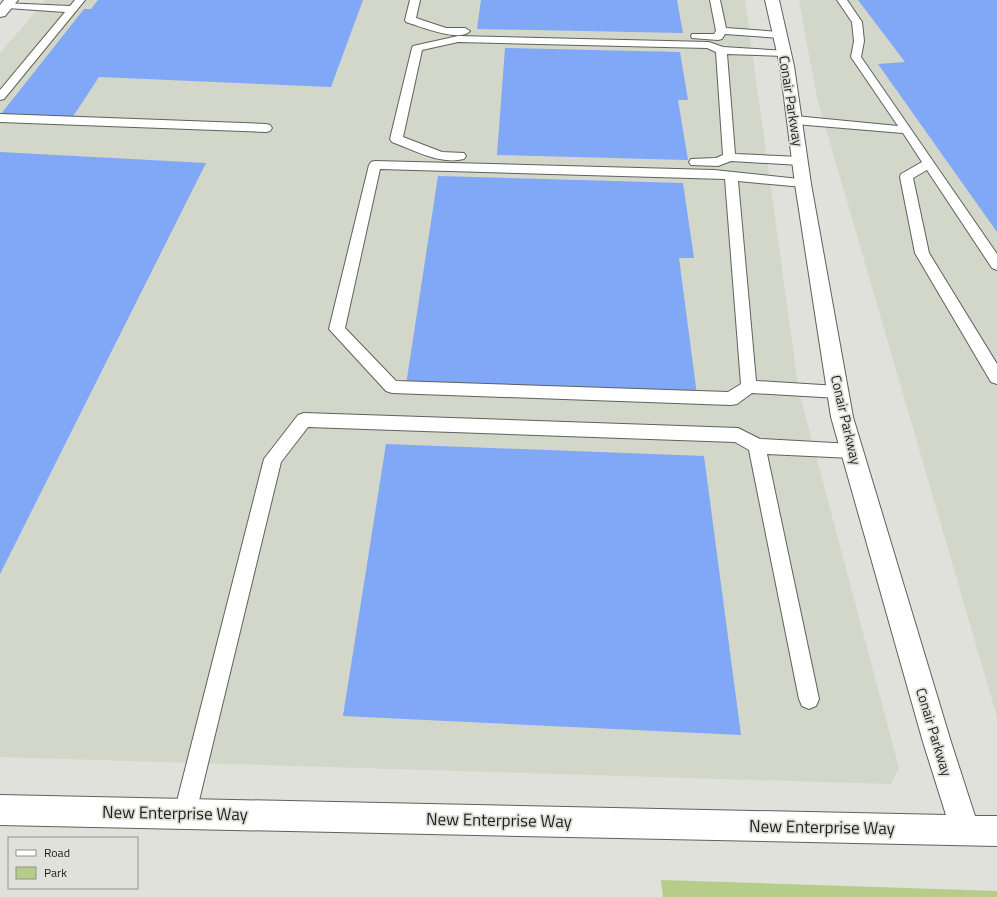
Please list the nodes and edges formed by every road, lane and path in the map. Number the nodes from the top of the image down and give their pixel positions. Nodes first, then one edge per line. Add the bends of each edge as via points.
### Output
1 (80, 0) edge
2 (415, 0) edge
3 (715, 0) edge
4 (772, 0) edge
5 (842, 0) edge
6 (6, 6) edge
7 (72, 8) junction
8 (721, 31) junction
9 (782, 44) junction
10 (721, 50) junction
11 (0, 97) edge
12 (0, 118) edge
13 (795, 120) junction
14 (266, 128) dead end
15 (907, 130) junction
16 (729, 157) junction
17 (638, 160) dead end
18 (800, 161) junction
19 (686, 162) dead end
20 (929, 164) junction
21 (731, 176) junction
22 (803, 183) junction
23 (997, 265) edge
24 (997, 378) edge
25 (749, 387) junction
26 (838, 392) junction
27 (757, 446) junction
28 (852, 451) junction
29 (809, 699) dead end
30 (0, 810) edge
31 (185, 813) junction
32 (965, 830) junction
33 (997, 831) edge

1 - 7 lane
2 - 8 lane via 410,20 445,30 718,37
3 - 8 lane
4 - 9 street, Conair Parkway
5 - 15 lane via 857,22 859,41 856,57
6 - 7 lane
7 - 11 lane
8 - 9 lane
9 - 10 lane
9 - 13 street, Conair Parkway
10 - 16 lane
10 - 17 lane via 709,45 458,38 417,48 396,139 440,156
12 - 14 lane
13 - 15 lane
13 - 18 street, Conair Parkway
15 - 20 lane
16 - 18 lane
16 - 19 lane via 718,162
18 - 22 street, Conair Parkway
20 - 23 lane
20 - 24 lane via 906,176 922,252
21 - 22 lane
21 - 25 lane
21 - 25 lane via 375,165 337,329 392,387 731,398
22 - 26 street, Conair Parkway
25 - 26 lane
26 - 28 street, Conair Parkway
27 - 28 lane
27 - 29 lane
27 - 31 lane via 738,435 304,420 273,459
28 - 32 street, Conair Parkway
30 - 31 street, New Enterprise Way
31 - 32 street, New Enterprise Way
32 - 33 street, New Enterprise Way

